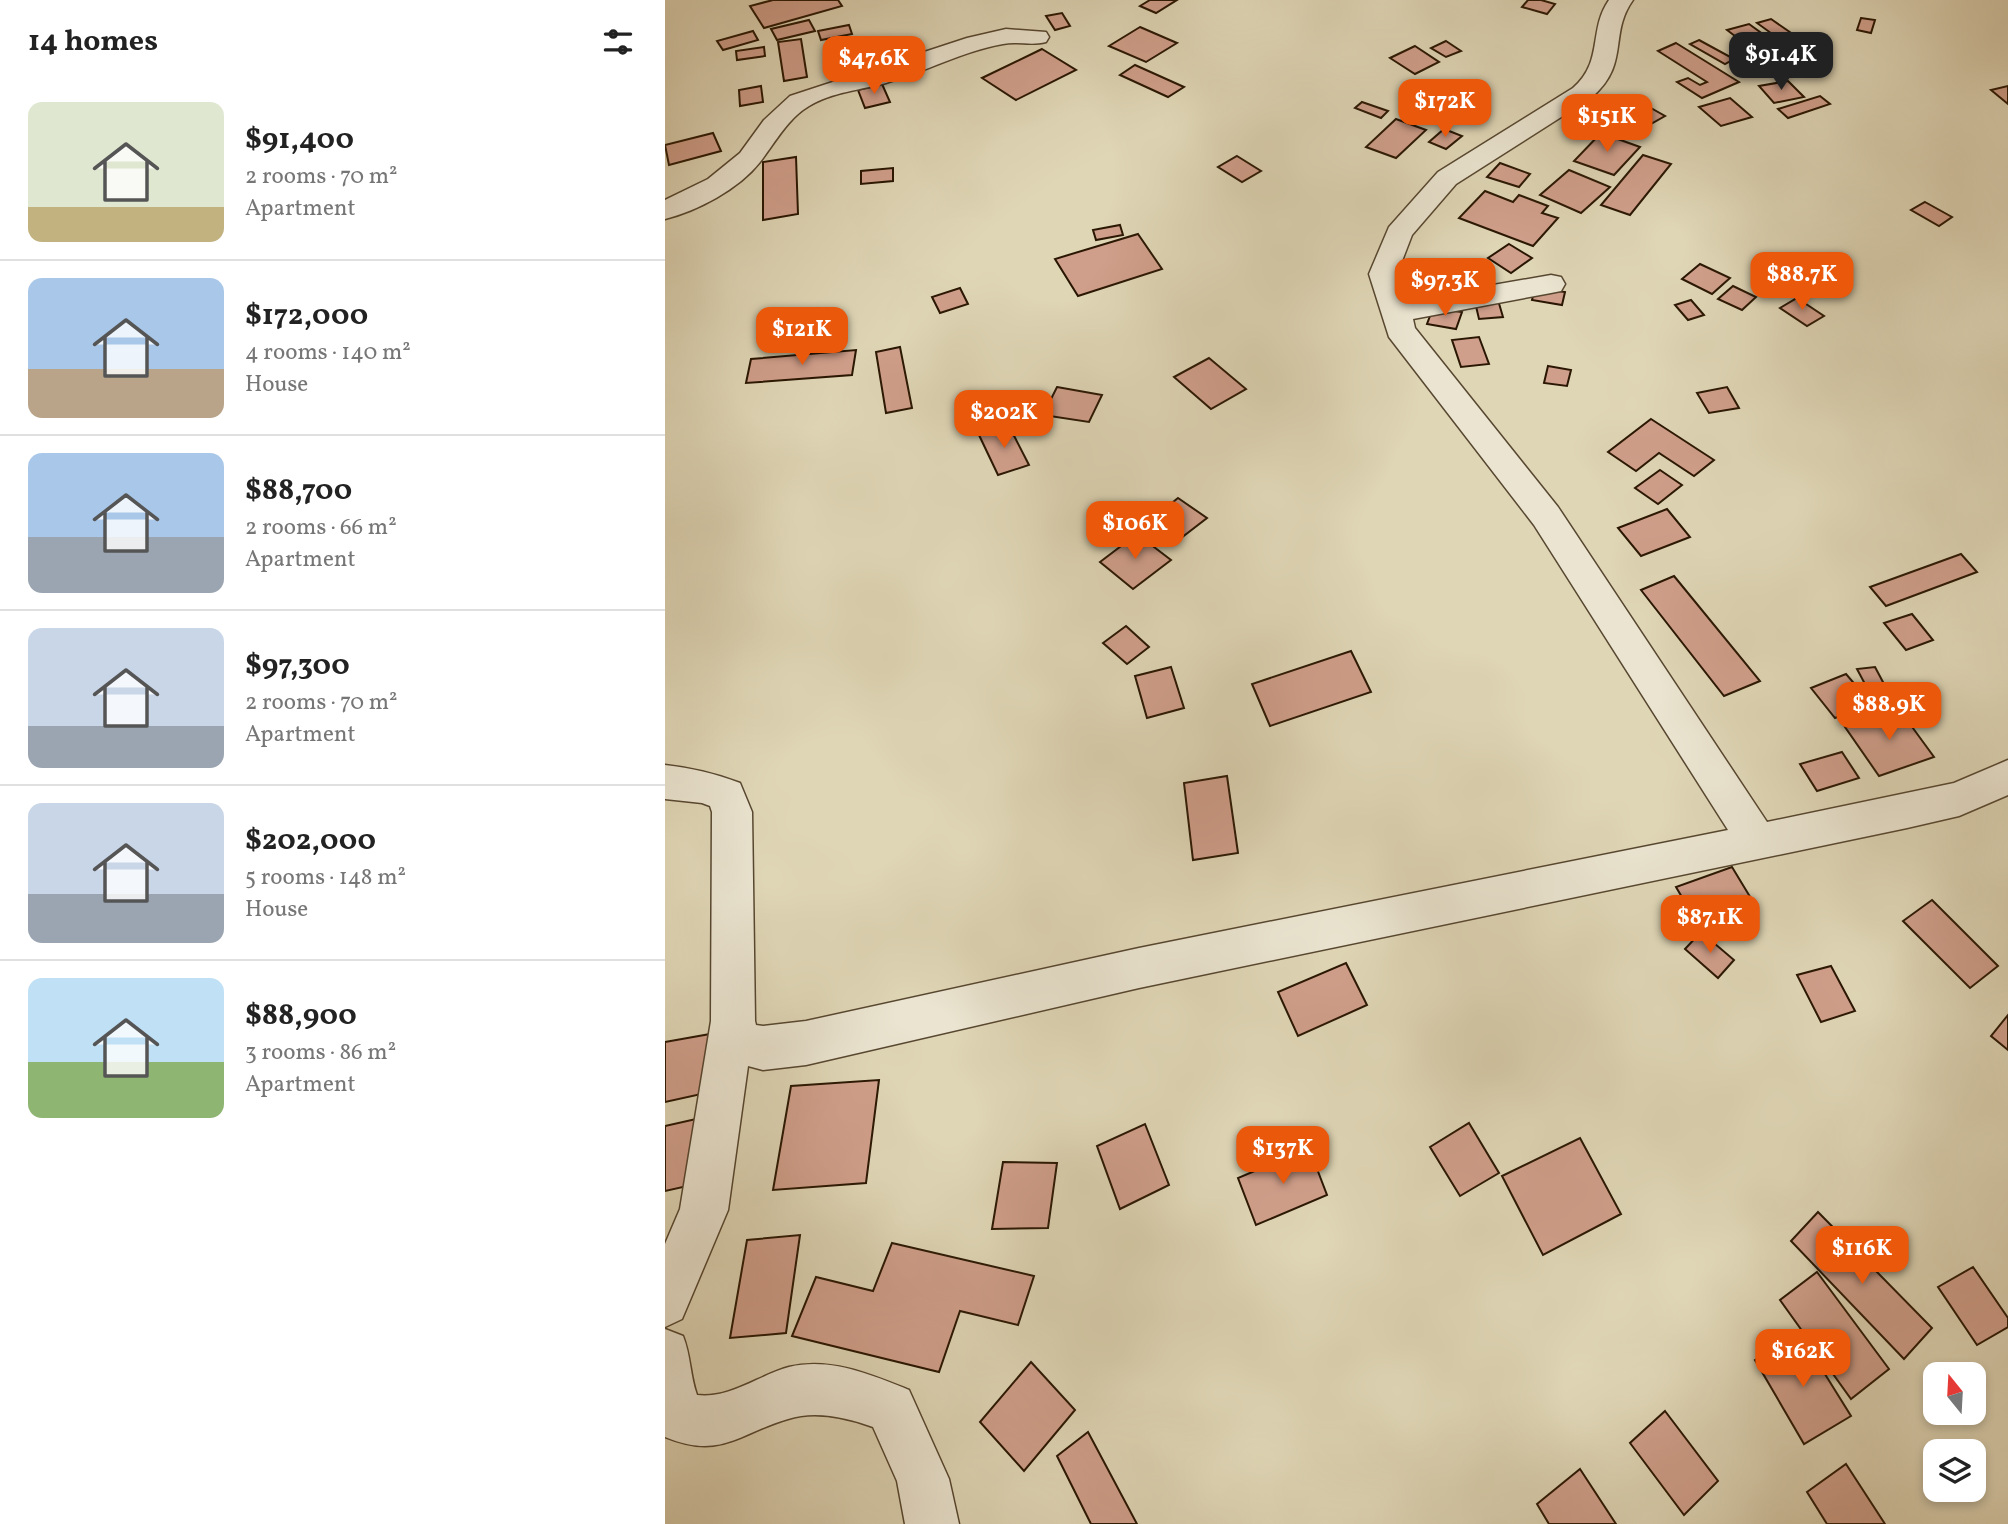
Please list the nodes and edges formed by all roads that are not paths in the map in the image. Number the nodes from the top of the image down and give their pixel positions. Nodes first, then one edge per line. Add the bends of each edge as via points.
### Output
1 (1621, 0) edge
2 (1038, 37) dead end
3 (665, 211) edge
4 (1551, 284) dead end
5 (1397, 312) junction
6 (2008, 777) edge
7 (665, 782) edge
8 (1757, 841) junction
9 (733, 1021) junction
10 (665, 1302) edge
11 (665, 1354) edge
12 (932, 1524) edge

1 - 5 street via 1613,9 1599,76 1583,93 1447,178 1399,233 1383,274
2 - 3 street via 1006,36 976,43 799,101 773,125 748,159 718,185
4 - 5 street
5 - 8 street via 1400,330 1546,516
6 - 8 street via 1959,799
7 - 9 street via 704,786 726,795 732,812
8 - 9 street via 1139,968 806,1044 763,1048 741,1043
9 - 10 street via 704,1210
11 - 12 street via 668,1385 680,1417 701,1422 728,1417 791,1392 843,1391 891,1408 923,1479

